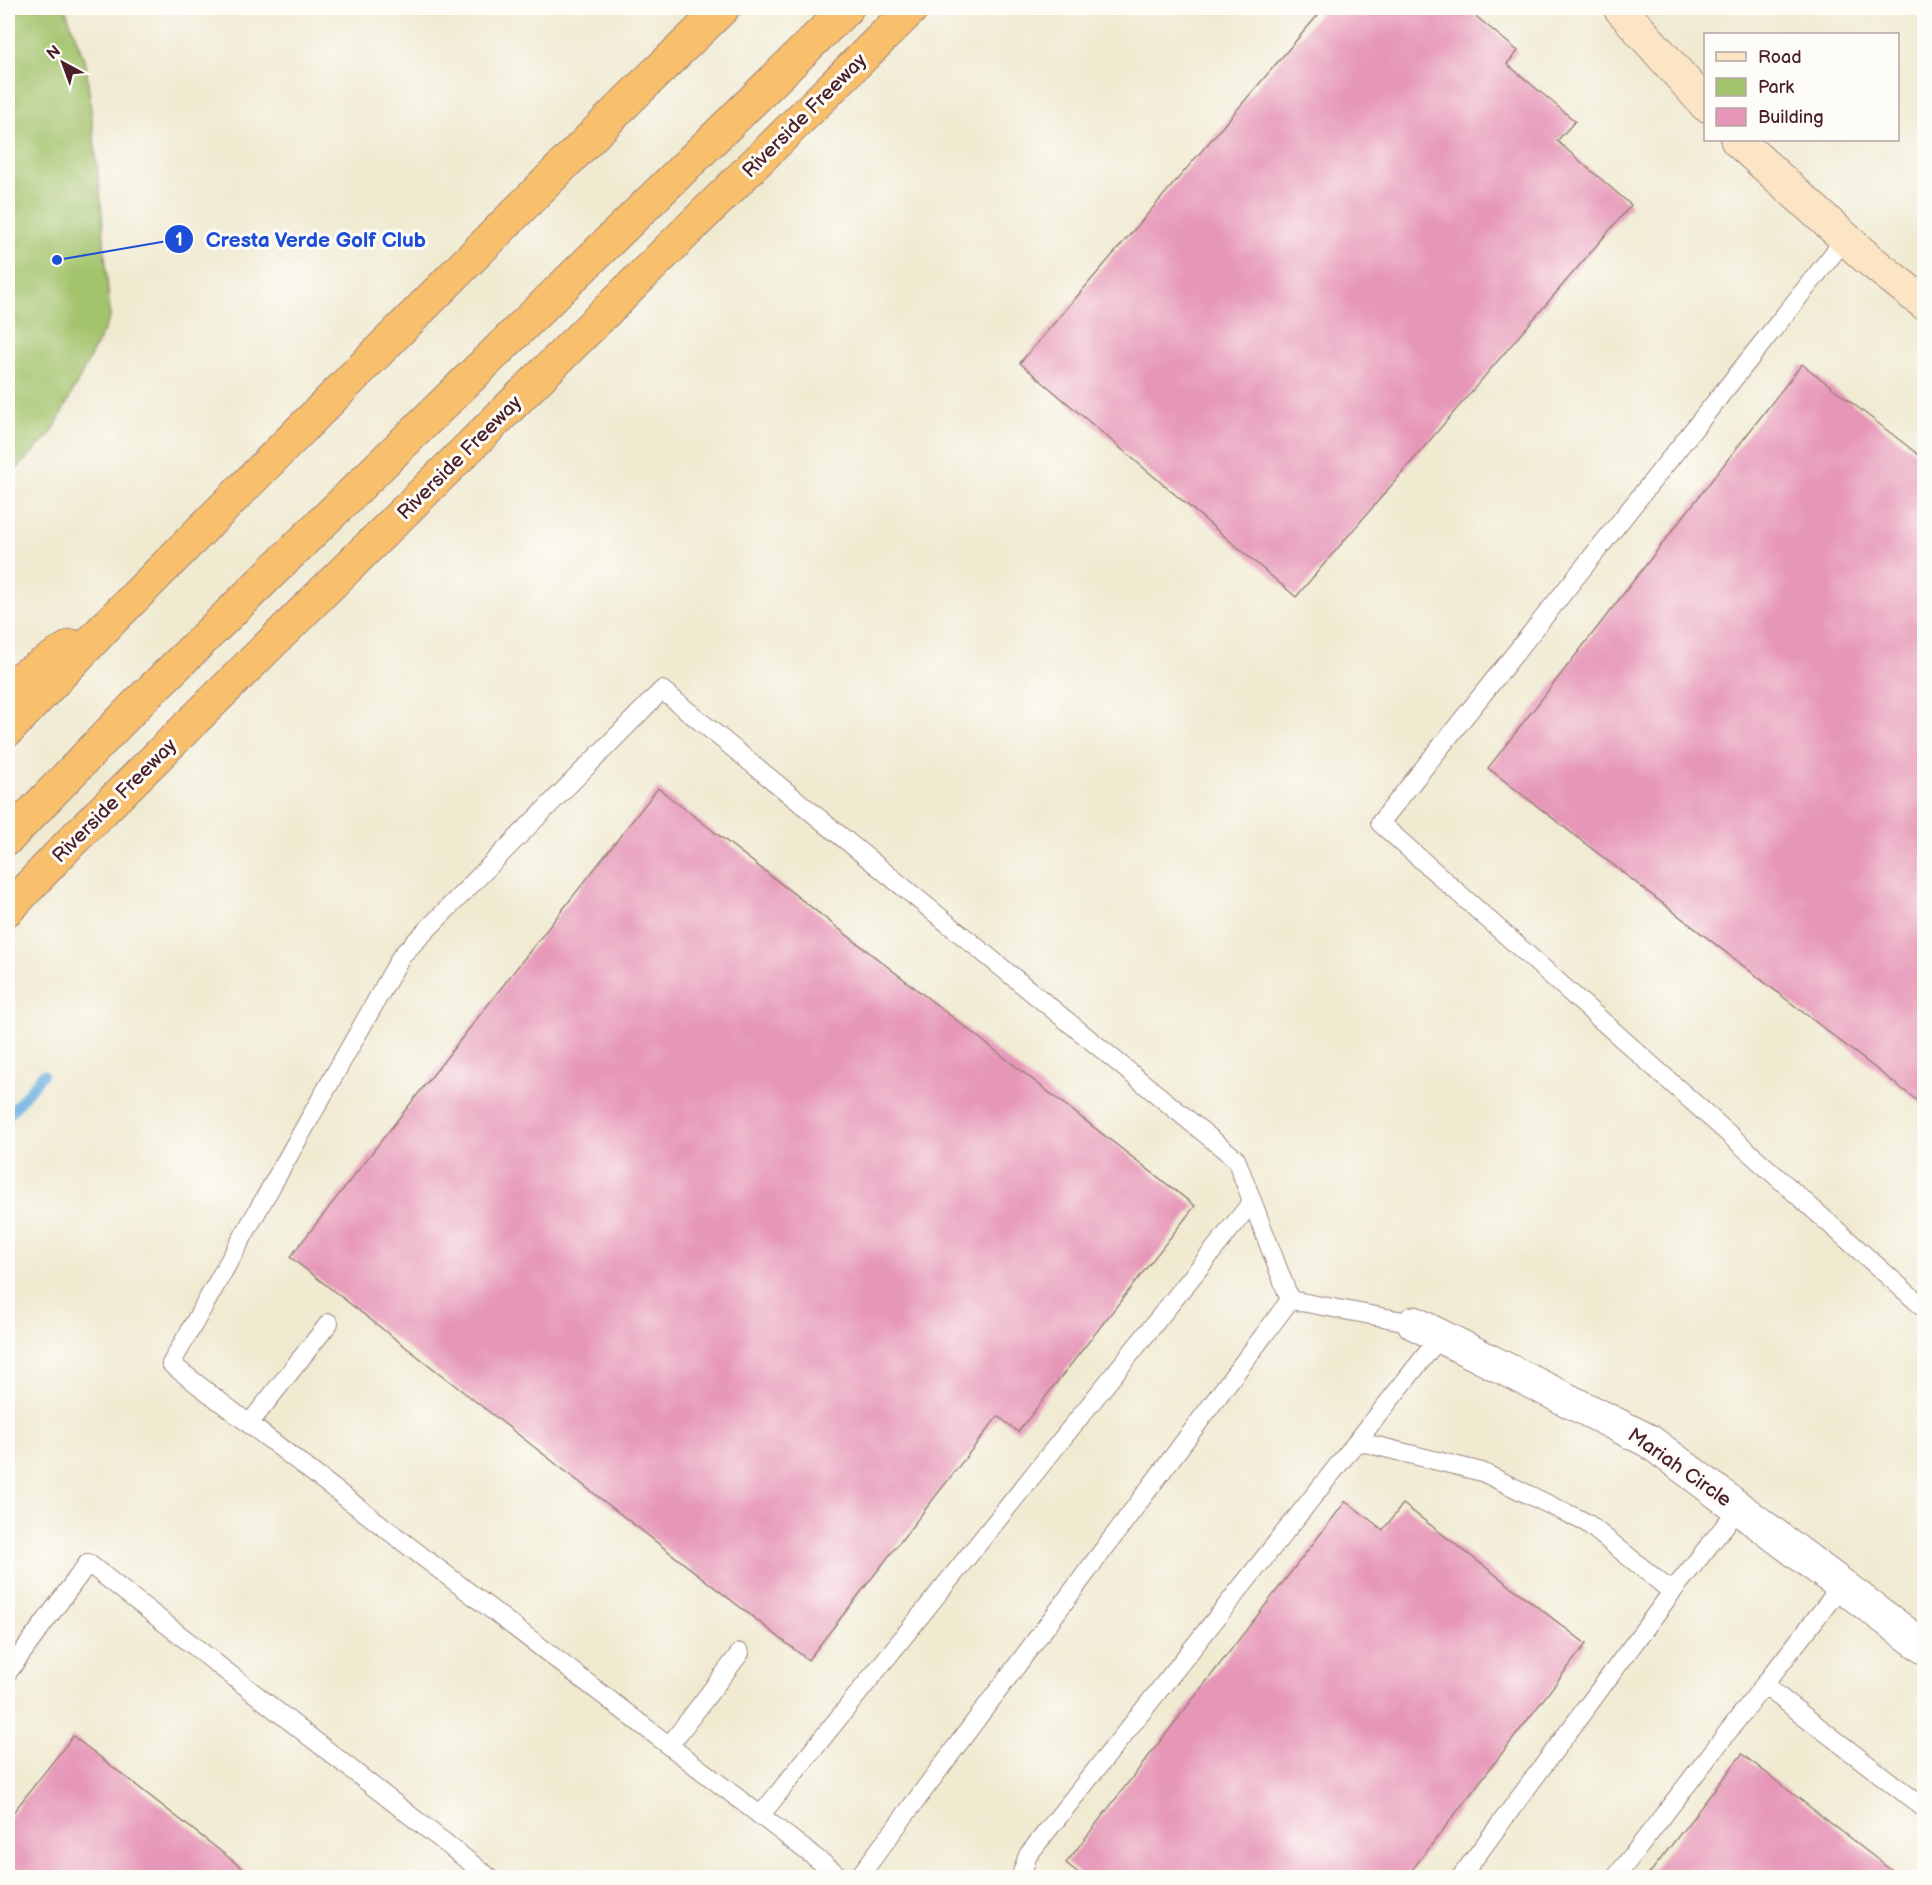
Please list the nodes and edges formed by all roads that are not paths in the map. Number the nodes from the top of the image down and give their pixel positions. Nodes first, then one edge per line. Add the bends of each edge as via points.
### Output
1 (723, 8) edge
2 (847, 8) edge
3 (912, 8) edge
4 (1620, 8) edge
5 (1704, 103) edge
6 (1738, 141) edge
7 (1845, 239) junction
8 (1924, 303) edge
9 (111, 621) junction
10 (8, 686) edge
11 (8, 730) edge
12 (8, 838) edge
13 (72, 841) junction
14 (8, 909) edge
15 (8, 920) edge
16 (1252, 1202) junction
17 (1290, 1300) junction
18 (1924, 1308) edge
19 (329, 1323) dead end
20 (1427, 1330) junction
21 (249, 1424) junction
22 (1357, 1441) junction
23 (1739, 1508) junction
24 (1842, 1585) junction
25 (1672, 1592) junction
26 (1924, 1647) edge
27 (740, 1653) dead end
28 (8, 1672) edge
29 (1764, 1685) junction
30 (669, 1746) junction
31 (1924, 1808) edge
32 (760, 1816) junction
33 (490, 1878) edge
34 (842, 1878) edge
35 (858, 1878) edge
36 (1020, 1878) edge
37 (1460, 1878) edge
38 (1615, 1878) edge

1 - 9 highway
2 - 12 highway via 136,705
3 - 13 highway, Riverside Freeway
4 - 5 main road
6 - 7 main road
7 - 8 main road
7 - 18 lane via 1380,823
9 - 10 highway
9 - 11 highway
13 - 14 highway, Riverside Freeway
13 - 15 highway
16 - 17 lane
16 - 21 lane via 1236,1159 662,690 402,955 171,1364
16 - 32 lane
17 - 20 lane
17 - 35 lane
19 - 21 lane
20 - 22 lane
20 - 23 street, Mariah Circle via 1649,1441
21 - 30 lane
22 - 25 lane via 1482,1472 1587,1523
22 - 36 lane via 1028,1855
23 - 24 street, Mariah Circle
23 - 25 lane
24 - 26 street, Mariah Circle
24 - 29 lane
25 - 37 lane
27 - 30 lane
28 - 33 lane via 87,1563
29 - 31 lane
29 - 38 lane
30 - 32 lane
32 - 34 lane

